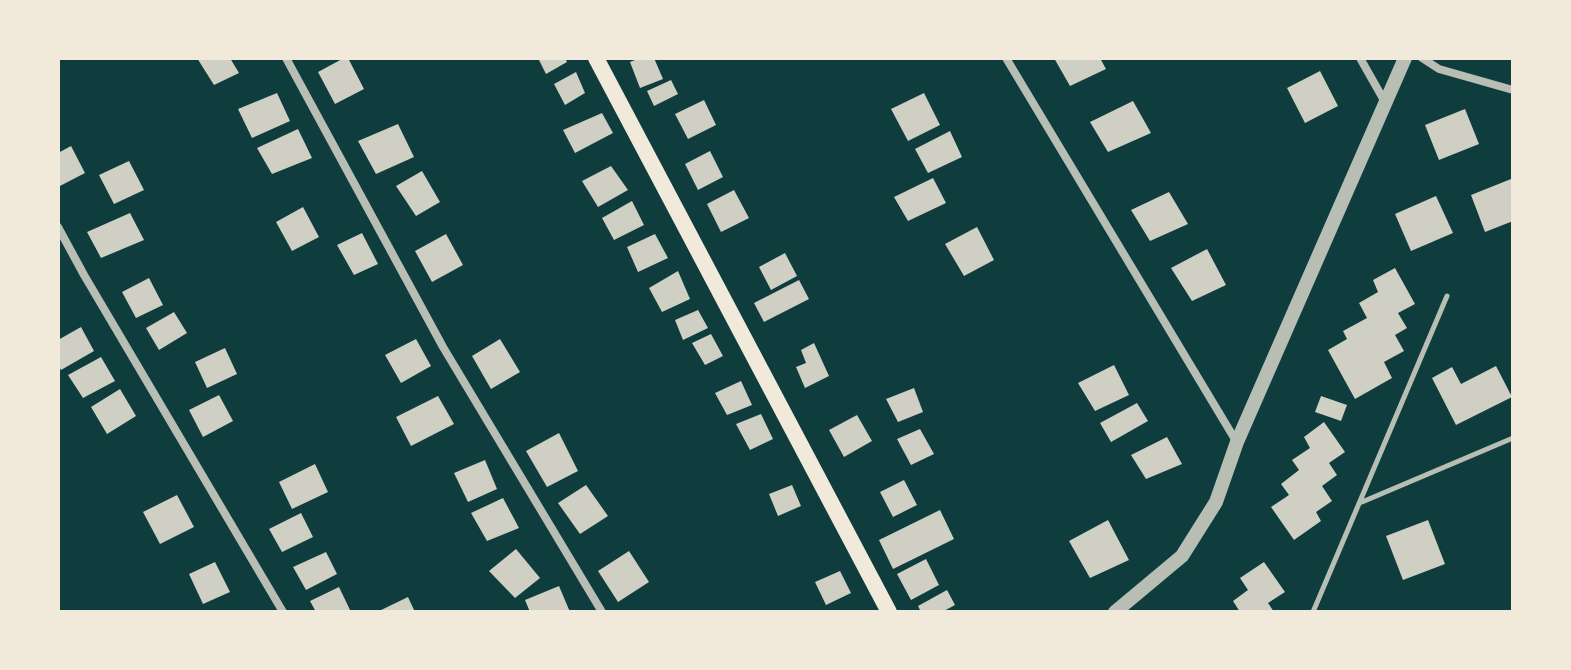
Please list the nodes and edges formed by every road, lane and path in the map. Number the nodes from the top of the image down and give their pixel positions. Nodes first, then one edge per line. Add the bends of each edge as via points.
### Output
1 (286, 58) edge
2 (596, 58) edge
3 (1006, 58) edge
4 (1360, 58) edge
5 (1405, 58) edge
6 (1422, 58) edge
7 (1513, 90) edge
8 (1385, 102) junction
9 (58, 227) edge
10 (1447, 296) dead end
11 (1513, 438) edge
12 (1237, 442) junction
13 (1361, 503) junction
14 (283, 612) edge
15 (602, 612) edge
16 (889, 612) edge
17 (1115, 612) edge
18 (1313, 612) edge

1 - 15 street via 443,347
2 - 16 main road
3 - 12 street
4 - 8 street
5 - 8 street
6 - 7 street via 1439,69
8 - 12 street
9 - 14 street
10 - 13 lane
11 - 13 lane
12 - 17 street via 1216,502 1182,556
13 - 18 lane

